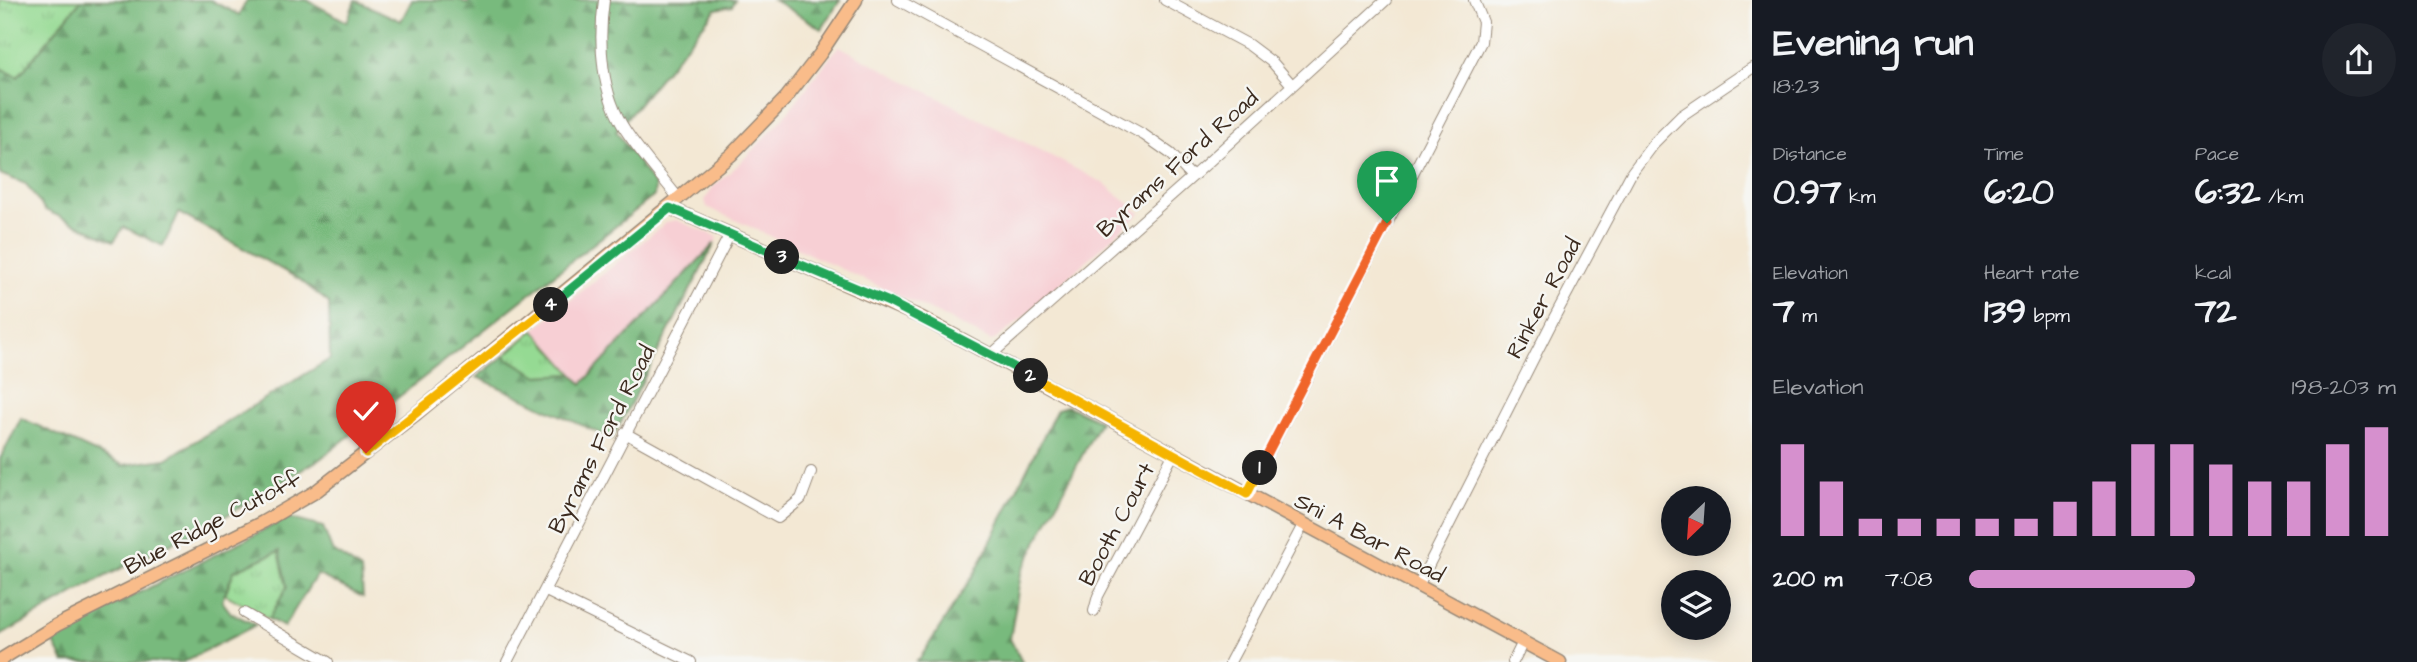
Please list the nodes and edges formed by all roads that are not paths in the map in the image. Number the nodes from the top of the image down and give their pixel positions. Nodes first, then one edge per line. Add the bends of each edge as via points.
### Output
1 (604, 0) edge
2 (856, 0) edge
3 (898, 0) edge
4 (1165, 0) edge
5 (1386, 0) edge
6 (1474, 0) edge
7 (1752, 68) edge
8 (1292, 85) junction
9 (1192, 177) junction
10 (675, 204) junction
11 (730, 234) junction
12 (992, 354) junction
13 (625, 433) junction
14 (1173, 455) junction
15 (811, 472) dead end
16 (1247, 494) junction
17 (1303, 525) junction
18 (1418, 586) junction
19 (546, 590) junction
20 (1094, 611) dead end
21 (244, 613) dead end
22 (1523, 642) junction
23 (0, 660) edge
24 (326, 662) edge
25 (506, 662) edge
26 (691, 662) edge
27 (1230, 662) edge
28 (1513, 662) edge
29 (1560, 662) edge

1 - 10 street, Sni A Bar Road via 600,37 610,98 624,129
2 - 10 main road, Blue Ridge Cutoff via 786,98
3 - 9 street via 1144,135
4 - 8 street via 1249,45
5 - 8 street, Byrams Ford Road
6 - 16 street via 1483,22 1481,41
7 - 18 street, Rinker Road via 1681,116 1632,172
8 - 9 street, Byrams Ford Road
9 - 12 street, Byrams Ford Road
10 - 11 main road, Sni A Bar Road
10 - 23 main road, Blue Ridge Cutoff via 315,492 57,625
11 - 12 main road, Sni A Bar Road via 889,302
11 - 13 street, Byrams Ford Road
12 - 14 main road, Sni A Bar Road
13 - 15 street via 778,518 802,499
13 - 19 street, Byrams Ford Road
14 - 16 main road, Sni A Bar Road
14 - 20 street, Booth Court
16 - 17 main road, Sni A Bar Road
17 - 18 main road, Sni A Bar Road
17 - 27 street
18 - 22 main road, Sni A Bar Road
19 - 25 street, Byrams Ford Road
19 - 26 street
21 - 24 street
22 - 28 street
22 - 29 main road, Sni A Bar Road

